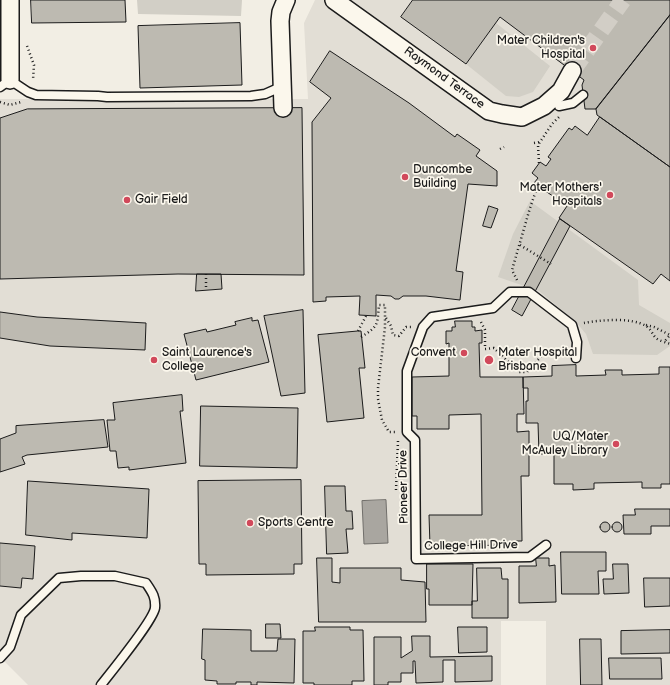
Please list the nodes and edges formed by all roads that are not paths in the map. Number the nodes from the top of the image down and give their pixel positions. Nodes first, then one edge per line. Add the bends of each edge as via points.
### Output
1 (10, 0) edge
2 (286, 0) edge
3 (334, 0) edge
4 (572, 71) tunnel mouth
5 (5, 77) edge
6 (283, 86) junction
7 (583, 95) dead end
8 (283, 108) dead end
9 (561, 110) road end
10 (576, 358) dead end
11 (546, 545) dead end
12 (416, 559) joint
13 (0, 658) edge
14 (101, 685) edge

1 - 5 street
2 - 6 street via 280,21
3 - 4 street, Raymond Terrace via 489,111 522,117 544,106 561,91
5 - 6 lane via 36,95 251,96 265,94
6 - 8 street
7 - 9 lane
10 - 12 lane, Pioneer Drive via 577,342 572,326 529,292 510,292 493,308 432,317 424,328 408,371 407,432 415,440
11 - 12 lane, College Hill Drive via 530,557
13 - 14 lane via 10,647 21,615 59,578 115,576 146,583 155,596 155,610 146,626

